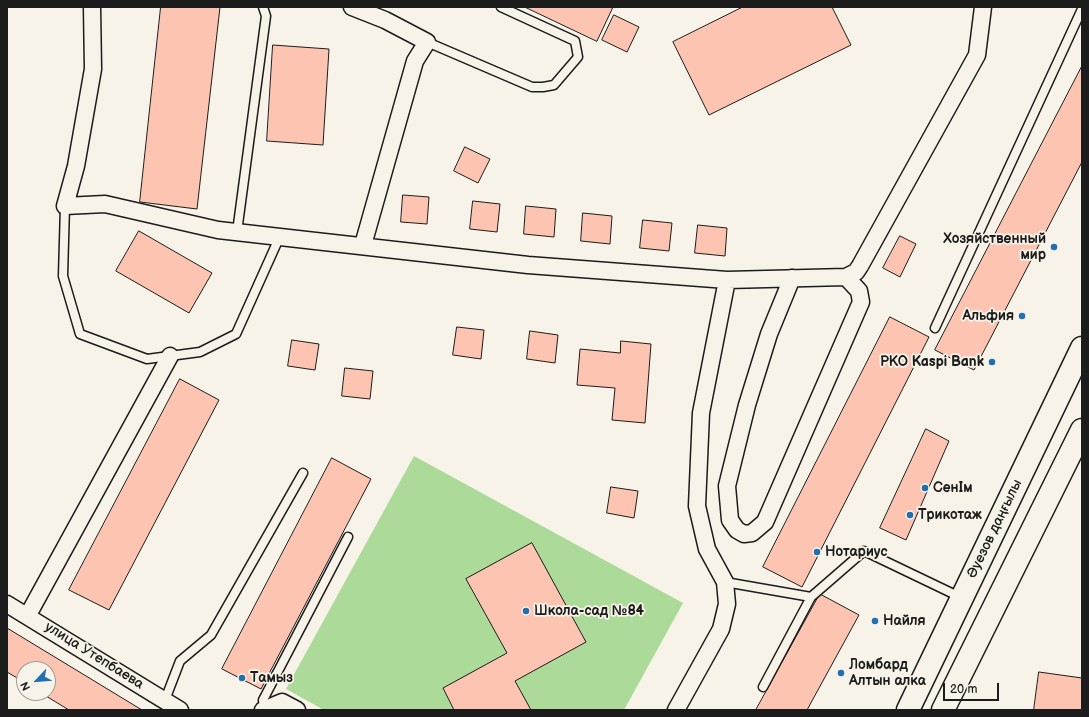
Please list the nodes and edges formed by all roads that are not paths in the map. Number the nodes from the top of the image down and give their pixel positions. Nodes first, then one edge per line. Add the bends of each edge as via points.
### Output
1 (92, 7) edge
2 (263, 7) edge
3 (352, 7) edge
4 (501, 7) edge
5 (983, 7) edge
6 (1082, 9) edge
7 (427, 42) junction
8 (65, 206) junction
9 (237, 232) junction
10 (280, 236) junction
11 (363, 245) junction
12 (792, 278) junction
13 (846, 278) junction
14 (727, 280) junction
15 (935, 328) dead end
16 (1082, 348) edge
17 (170, 356) junction
18 (1082, 430) edge
19 (303, 473) dead end
20 (348, 537) dead end
21 (725, 582) junction
22 (811, 597) junction
23 (962, 597) junction
24 (7, 604) edge
25 (28, 615) junction
26 (763, 687) dead end
27 (165, 700) junction
28 (264, 709) edge
29 (180, 710) edge
30 (297, 710) edge
31 (676, 710) edge
32 (908, 710) edge
33 (943, 710) edge

1 - 8 street via 93,69 76,166
2 - 9 lane via 266,16
3 - 7 street via 385,20
4 - 7 lane via 575,41 578,57 554,85 532,87
5 - 13 street via 977,55 860,266
6 - 15 lane
7 - 11 street via 415,61
8 - 9 street via 105,204
8 - 17 lane via 63,276 80,334 147,359
9 - 10 street
10 - 11 street
10 - 17 lane via 236,334 200,352
11 - 14 street via 528,265
12 - 13 street
12 - 13 street via 769,334 747,405 727,486 730,520 737,530 744,534 752,533 765,522 861,302 858,291
12 - 14 street
14 - 21 street via 701,413 697,506 707,549
16 - 23 main road, Әуезов даңғылы
17 - 25 street
18 - 33 main road
19 - 27 lane via 211,635 180,661
20 - 28 lane via 263,700
21 - 22 lane
21 - 31 street via 727,604 721,629
22 - 23 lane via 864,551
22 - 26 lane
23 - 32 main road, Әуезов даңғылы
24 - 25 street, улица Утепбаева
25 - 27 street, улица Утепбаева
27 - 29 street, улица Утепбаева
28 - 30 street via 282,702

